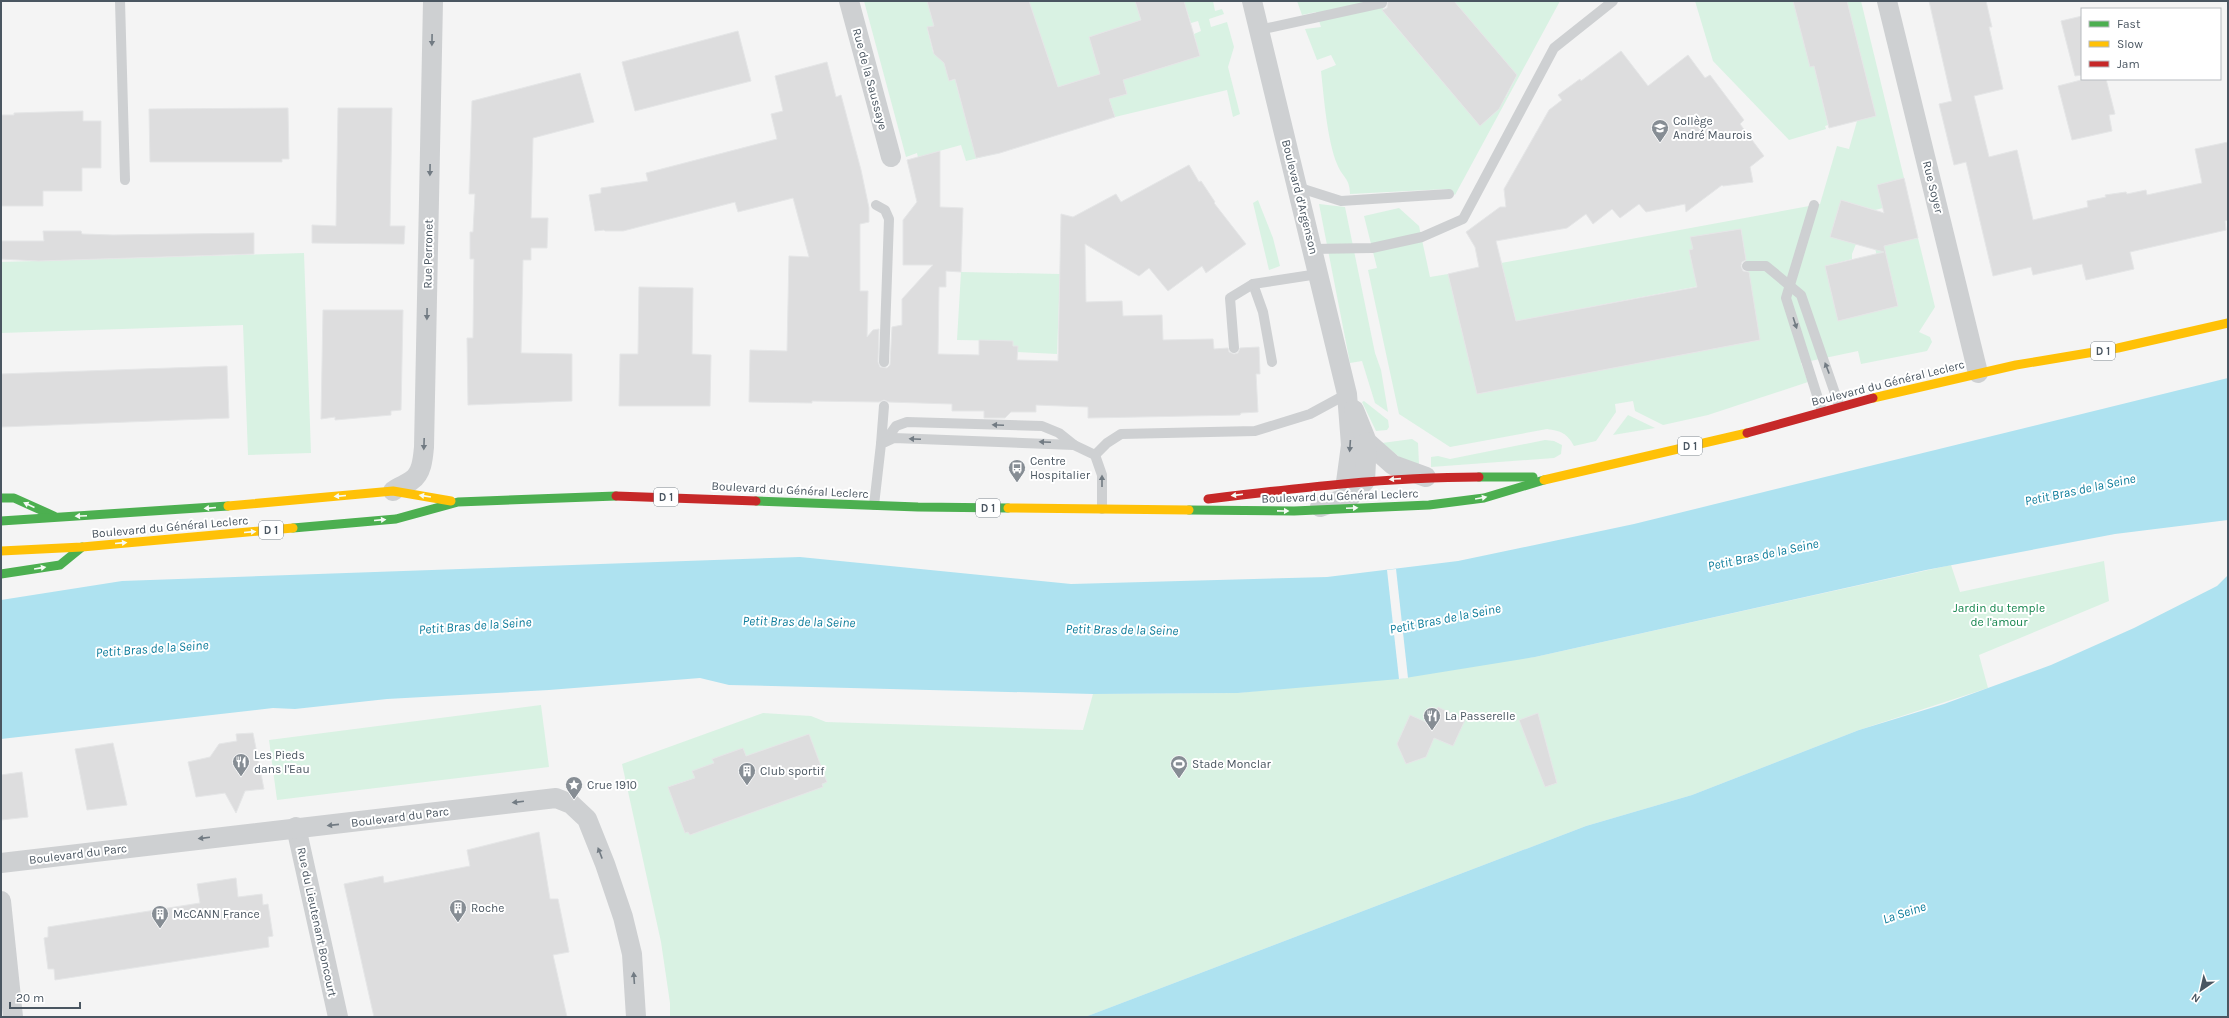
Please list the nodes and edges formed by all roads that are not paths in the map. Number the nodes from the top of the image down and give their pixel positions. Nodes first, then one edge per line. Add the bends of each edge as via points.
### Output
1 (120, 1) edge
2 (433, 1) edge
3 (849, 1) edge
4 (1252, 1) edge
5 (1613, 1) edge
6 (1887, 1) edge
7 (1382, 3) dead end
8 (1259, 30) junction
9 (891, 157) dead end
10 (125, 180) dead end
11 (1297, 187) junction
12 (1449, 194) dead end
13 (876, 205) dead end
14 (1814, 205) dead end
15 (1312, 249) junction
16 (1748, 266) dead end
17 (1318, 274) junction
18 (1253, 284) junction
19 (1790, 285) junction
20 (2228, 323) edge
21 (1234, 348) dead end
22 (884, 362) dead end
23 (1272, 362) dead end
24 (1978, 373) junction
25 (1347, 394) junction
26 (1839, 405) junction
27 (884, 406) dead end
28 (1822, 411) junction
29 (884, 442) junction
30 (1367, 442) junction
31 (1074, 445) junction
32 (1095, 455) junction
33 (1426, 477) junction
34 (1556, 477) junction
35 (1355, 482) junction
36 (393, 491) junction
37 (1, 498) edge
38 (458, 502) junction
39 (874, 505) junction
40 (1102, 509) junction
41 (1121, 509) junction
42 (1313, 510) junction
43 (57, 518) junction
44 (1, 521) edge
45 (82, 547) junction
46 (1, 551) edge
47 (1, 574) edge
48 (296, 827) junction
49 (1, 863) edge
50 (1, 901) edge
51 (13, 1017) edge
52 (338, 1017) edge
53 (636, 1017) edge

1 - 10 lane
2 -> 36 street, Rue Perronet via 424,447 417,475
3 - 9 street, Rue de la Saussaye
4 - 8 street, Boulevard d'Argenson
5 - 15 lane via 1554,48 1463,219 1422,237 1372,248
6 - 24 street, Rue Soyer
7 - 8 lane
8 - 11 street, Boulevard d'Argenson
11 - 12 lane via 1341,201
11 - 15 street, Boulevard d'Argenson
13 - 22 lane via 885,210 889,219
14 - 19 lane
15 - 17 street, Boulevard d'Argenson
16 - 19 lane via 1766,266
17 - 18 lane
17 - 25 street, Boulevard d'Argenson
18 - 21 lane via 1230,298
18 - 23 lane via 1263,312
26 -> 19 lane via 1801,295
19 -> 28 lane via 1786,298
20 - 24 main road, Boulevard du Général Leclerc / D 1 via 2118,348
24 - 26 main road, Boulevard du Général Leclerc / D 1
25 - 30 street, Boulevard d'Argenson
25 - 32 lane via 1310,414 1255,431 1121,434 1106,443
25 -> 35 street, Boulevard d'Argenson
26 - 28 main road, Boulevard du Général Leclerc / D 1
27 - 29 lane
28 - 34 main road, Boulevard du Général Leclerc / D 1 via 1745,434
31 -> 29 lane via 894,438
31 -> 29 lane via 1059,433 1042,426 907,422 896,426
29 - 39 lane
30 - 33 street, Boulevard d'Argenson via 1393,465
30 - 35 street, Boulevard d'Argenson
31 - 32 lane
40 -> 32 lane via 1102,475
33 - 34 main road, Boulevard du Général Leclerc / D 1
33 -> 35 main road, Boulevard du Général Leclerc / D 1
42 -> 34 main road, Boulevard du Général Leclerc / D 1 via 1429,505 1484,498
35 -> 41 main road, Boulevard du Général Leclerc / D 1
35 - 42 street via 1351,496
38 -> 36 main road, Boulevard du Général Leclerc / D 1
36 -> 43 main road, Boulevard du Général Leclerc / D 1 via 176,511
43 -> 37 main road via 14,498
38 - 39 main road, Boulevard du Général Leclerc / D 1 via 637,496
45 -> 38 main road, Boulevard du Général Leclerc / D 1 via 396,519
39 - 40 main road, Boulevard du Général Leclerc / D 1
40 - 41 main road, Boulevard du Général Leclerc / D 1
41 -> 42 main road, Boulevard du Général Leclerc / D 1
43 - 44 main road, Boulevard du Général Leclerc / D 1
45 - 46 main road, Boulevard du Général Leclerc / D 1
47 -> 45 main road via 60,565
48 -> 49 street, Boulevard du Parc
48 - 52 street, Rue du Lieutenant Boncourt
53 -> 48 street, Boulevard du Parc via 632,954 623,917 587,819 571,804 556,798
50 - 51 street

